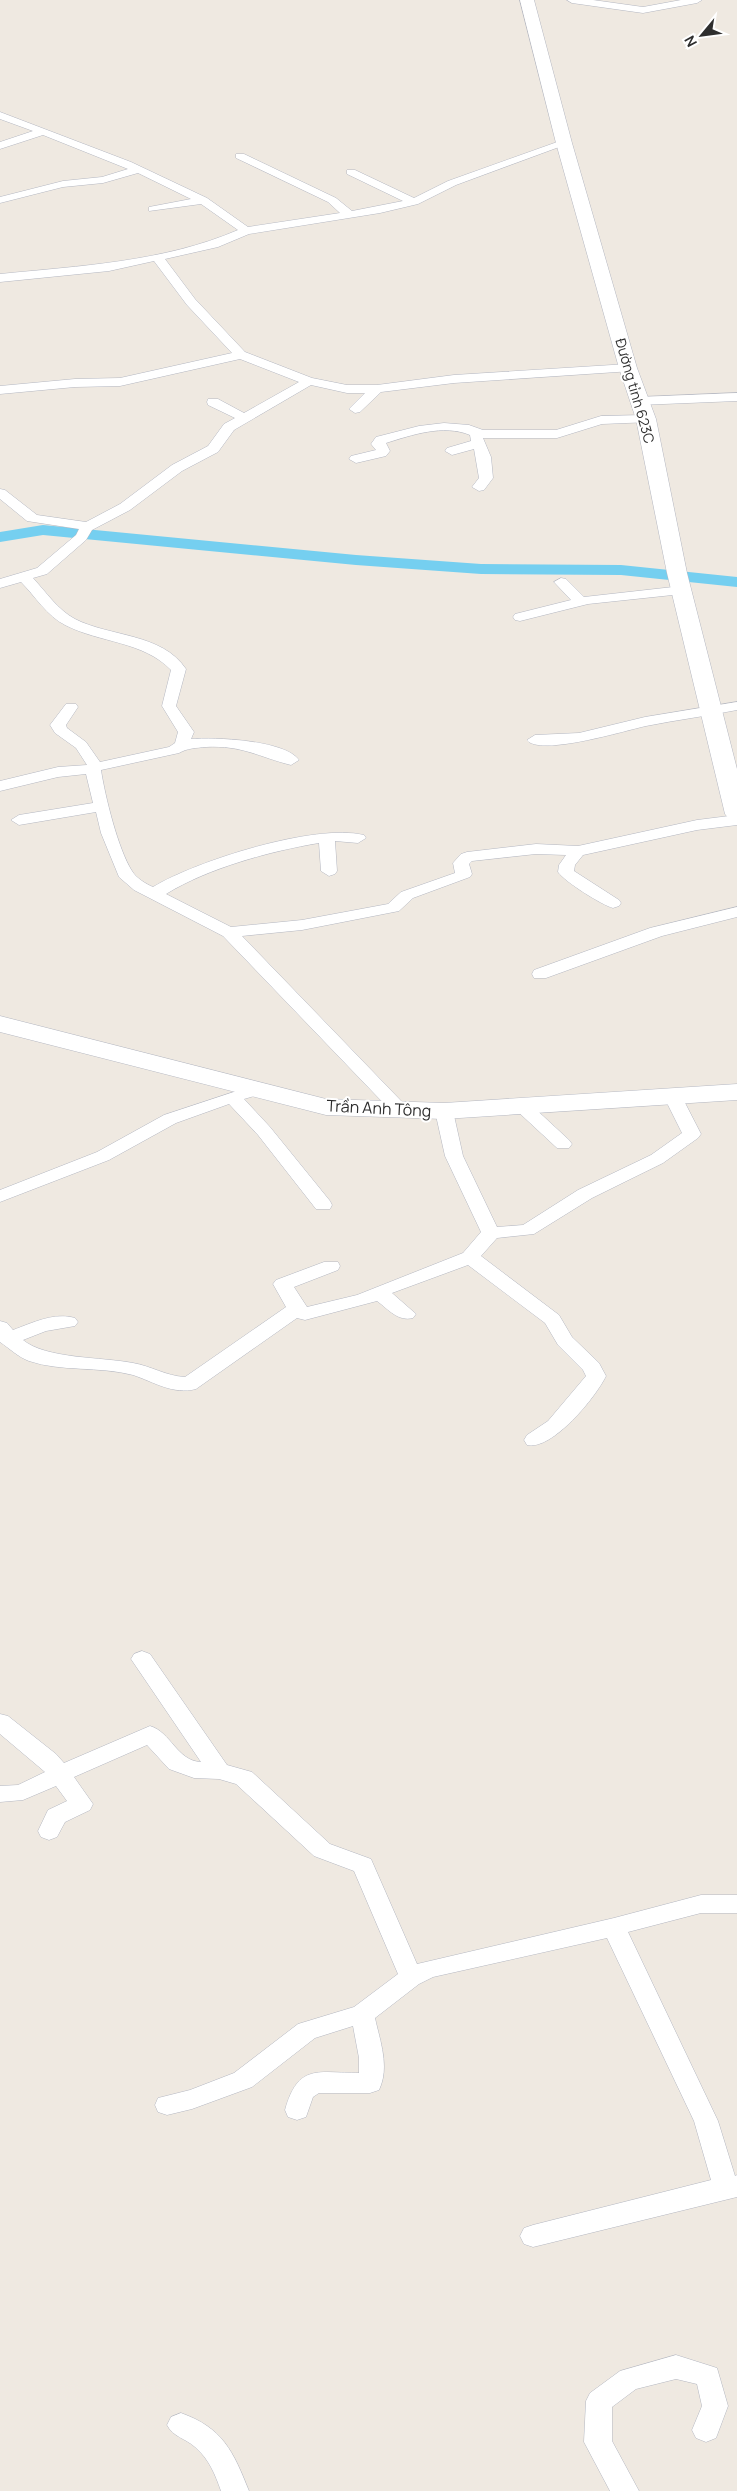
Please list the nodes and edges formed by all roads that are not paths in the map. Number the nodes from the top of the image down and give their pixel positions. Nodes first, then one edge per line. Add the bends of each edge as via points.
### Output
1 (527, 0) edge
2 (572, 0) edge
3 (697, 0) edge
4 (0, 115) edge
5 (45, 131) junction
6 (564, 143) junction
7 (0, 146) edge
8 (240, 156) dead end
9 (137, 170) junction
10 (351, 172) dead end
11 (0, 187) edge
12 (14, 195) junction
13 (0, 200) edge
14 (202, 200) junction
15 (414, 202) junction
16 (153, 209) dead end
17 (350, 215) junction
18 (246, 231) junction
19 (157, 257) junction
20 (0, 278) edge
21 (241, 355) junction
22 (628, 368) junction
23 (309, 381) junction
24 (377, 389) junction
25 (0, 390) edge
26 (737, 397) edge
27 (638, 401) junction
28 (213, 402) dead end
29 (355, 409) dead end
30 (245, 418) junction
31 (646, 419) junction
32 (480, 439) junction
33 (452, 451) dead end
34 (356, 459) dead end
35 (479, 487) dead end
36 (0, 493) edge
37 (84, 531) junction
38 (25, 578) junction
39 (679, 580) junction
40 (562, 582) dead end
41 (0, 584) edge
42 (576, 603) junction
43 (520, 617) dead end
44 (579, 620) dead end
45 (737, 706) edge
46 (72, 707) dead end
47 (712, 710) junction
48 (535, 740) dead end
49 (182, 745) junction
50 (291, 760) dead end
51 (94, 769) junction
52 (0, 786) edge
53 (102, 806) junction
54 (737, 814) edge
55 (19, 820) dead end
56 (737, 820) edge
57 (328, 837) junction
58 (358, 838) dead end
59 (578, 852) junction
60 (329, 871) dead end
61 (154, 894) junction
62 (613, 904) dead end
63 (737, 912) edge
64 (229, 932) junction
65 (540, 974) dead end
66 (0, 1024) edge
67 (737, 1092) edge
68 (243, 1093) junction
69 (674, 1097) junction
70 (522, 1106) junction
71 (400, 1110) junction
72 (444, 1111) junction
73 (563, 1144) dead end
74 (0, 1196) edge
75 (323, 1205) dead end
76 (491, 1233) junction
77 (470, 1257) junction
78 (332, 1266) dead end
79 (378, 1292) junction
80 (297, 1309) junction
81 (406, 1314) dead end
82 (68, 1322) dead end
83 (4, 1333) edge
84 (534, 1440) dead end
85 (142, 1659) dead end
86 (0, 1722) edge
87 (219, 1771) junction
88 (60, 1774) junction
89 (0, 1794) edge
90 (49, 1832) dead end
91 (737, 1904) edge
92 (614, 1927) junction
93 (411, 1977) junction
94 (362, 2014) junction
95 (167, 2105) dead end
96 (297, 2110) dead end
97 (732, 2186) edge
98 (534, 2236) dead end
99 (181, 2425) dead end
100 (706, 2430) dead end
101 (234, 2491) edge
102 (625, 2491) edge

1 - 6 main road, Đường tỉnh 623C
2 - 3 street via 643,10
4 - 5 street
5 - 7 street
5 - 9 street
6 - 15 street via 452,183
6 - 22 main road, Đường tỉnh 623C
8 - 17 street via 332,200
9 - 12 street via 88,183 64,184
9 - 14 street
10 - 15 street
11 - 12 street
12 - 13 street
14 - 16 street
14 - 18 street
15 - 17 street
17 - 18 street
18 - 19 street via 214,245
19 - 20 street via 109,267
19 - 21 street via 191,302
21 - 23 street
21 - 25 street via 120,382 75,382
22 - 24 street via 454,379
22 - 27 main road, Đường tỉnh 623C
23 - 24 street via 347,389
23 - 30 street
24 - 29 street
26 - 27 street
27 - 31 main road, Đường tỉnh 623C
28 - 30 street
30 - 37 street via 229,427 213,449 170,473 125,507
31 - 32 street via 601,420 557,434
31 - 39 main road, Đường tỉnh 623C
32 - 33 street
32 - 34 street via 455,426 429,428 381,440 378,444 384,451 382,453
32 - 35 street via 486,478
36 - 37 street via 31,518 72,522
37 - 38 street via 42,571
38 - 41 street
38 - 49 street via 67,620 100,634 131,641 176,663 180,669 169,706 186,732
39 - 42 street
39 - 47 main road, Đường tỉnh 623C
40 - 42 street
42 - 43 street
42 - 44 street
45 - 47 street
46 - 51 street via 58,725 81,745
47 - 48 street via 587,738
47 - 54 main road, Đường tỉnh 623C
49 - 50 street via 238,742
49 - 51 street via 174,750
51 - 52 street
51 - 53 street
53 - 55 street
53 - 61 street via 125,874
56 - 59 street via 697,825
57 - 58 street
57 - 60 street
57 - 61 street via 244,858 173,882
59 - 62 street via 567,865 566,872 578,884 605,895
59 - 64 street via 536,849 474,856 461,862 464,874 461,876 407,895 393,908 302,925
61 - 64 street
63 - 65 street via 656,932
64 - 71 street
66 - 68 main road, Trần Anh Tông
67 - 69 main road, Trần Anh Tông
68 - 71 main road, Trần Anh Tông via 326,1107
68 - 74 street via 170,1119 103,1156
68 - 75 street via 264,1132
69 - 70 main road, Trần Anh Tông
69 - 76 street via 692,1134 657,1158 585,1194 527,1230
70 - 72 main road, Trần Anh Tông
70 - 73 street
71 - 72 main road, Trần Anh Tông
72 - 76 street via 454,1156
76 - 77 street
77 - 79 street
77 - 84 street via 552,1320 565,1341 592,1367 596,1376 555,1426
78 - 80 street via 284,1284
79 - 80 street via 371,1298 305,1314
79 - 81 street
80 - 83 street via 189,1384 172,1383 134,1369 34,1356 20,1349
82 - 83 street
85 - 87 street
86 - 88 street via 48,1760
87 - 88 street via 194,1770 177,1763 150,1734
87 - 93 street via 244,1778 322,1850 363,1865
88 - 89 street via 24,1792 10,1796
88 - 90 street via 82,1804 56,1816
91 - 92 street via 701,1904
92 - 93 street via 428,1969
92 - 97 street via 706,2121
93 - 94 street
94 - 95 street via 307,2031 242,2080
94 - 96 street via 374,2069 370,2082 314,2083 302,2092
97 - 98 street
99 - 101 street via 198,2431 222,2457
100 - 102 street via 715,2406 708,2376 676,2367 629,2379 599,2401 598,2442

